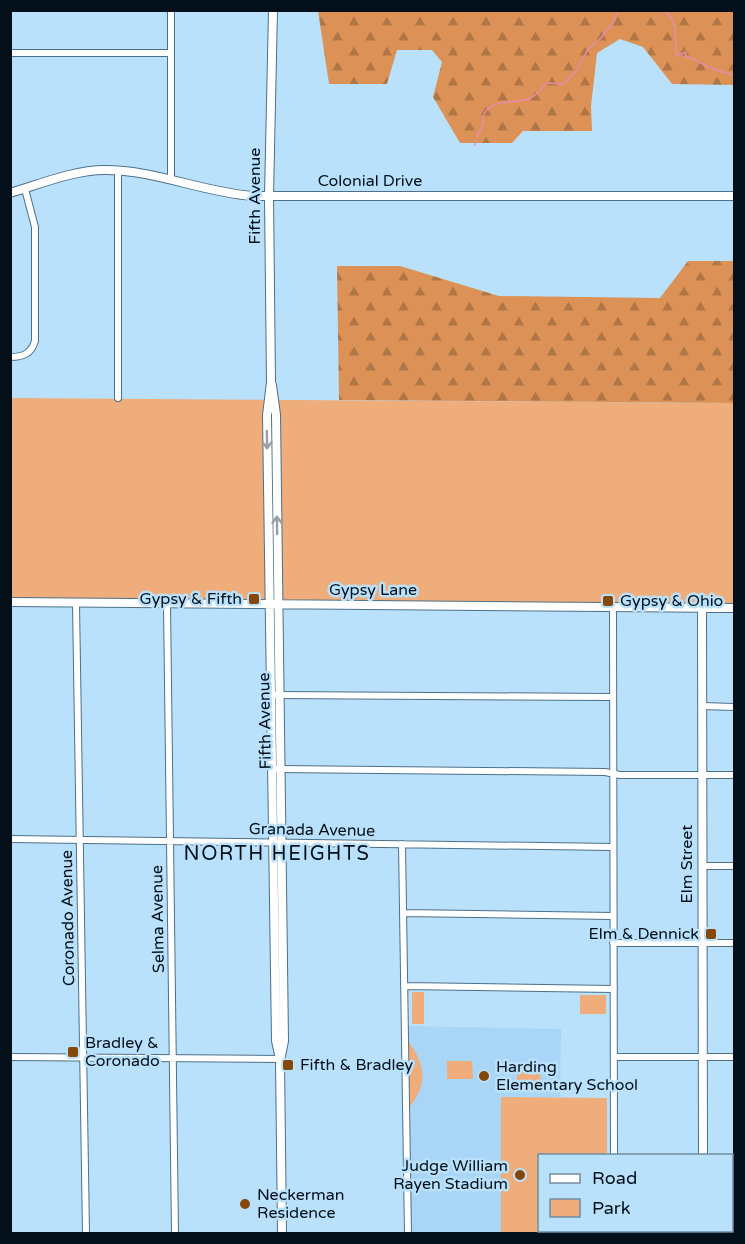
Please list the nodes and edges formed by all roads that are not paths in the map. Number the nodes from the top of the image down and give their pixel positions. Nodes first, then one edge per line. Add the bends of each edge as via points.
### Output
1 (171, 10) edge
2 (273, 10) edge
3 (10, 53) edge
4 (171, 53) junction
5 (118, 171) junction
6 (171, 180) junction
7 (25, 189) junction
8 (10, 194) edge
9 (269, 196) junction
10 (735, 196) edge
11 (10, 357) edge
12 (118, 398) dead end
13 (10, 602) edge
14 (76, 603) junction
15 (167, 604) junction
16 (273, 604) junction
17 (612, 607) junction
18 (702, 608) junction
19 (735, 608) edge
20 (276, 695) junction
21 (613, 697) junction
22 (702, 706) junction
23 (735, 707) edge
24 (276, 770) junction
25 (613, 774) junction
26 (735, 775) edge
27 (702, 776) junction
28 (10, 839) edge
29 (80, 840) junction
30 (170, 841) junction
31 (277, 842) junction
32 (402, 844) junction
33 (613, 847) junction
34 (702, 866) junction
35 (735, 866) edge
36 (403, 913) junction
37 (613, 916) junction
38 (613, 943) junction
39 (703, 943) junction
40 (735, 943) edge
41 (405, 986) junction
42 (614, 989) junction
43 (10, 1057) edge
44 (614, 1057) junction
45 (703, 1057) junction
46 (735, 1057) edge
47 (83, 1058) junction
48 (173, 1059) junction
49 (280, 1059) junction
50 (614, 1154) edge
51 (703, 1154) edge
52 (86, 1233) edge
53 (175, 1233) edge
54 (282, 1233) edge
55 (408, 1233) edge

1 - 4 street
2 - 9 street, Fifth Avenue
3 - 4 street
4 - 6 street
5 - 6 street, Colonial Drive
5 - 7 street, Colonial Drive via 82,173
5 - 12 street
6 - 9 street, Colonial Drive via 232,193
7 - 8 street, Colonial Drive
7 - 11 street via 35,227 35,336 27,353
9 - 10 street, Colonial Drive
9 - 16 street, Fifth Avenue via 271,382 267,415
13 - 14 street, Gypsy Lane
14 - 15 street, Gypsy Lane
14 - 29 street, Coronado Avenue
15 - 16 street, Gypsy Lane
15 - 30 street, Selma Avenue
16 - 17 street, Gypsy Lane
16 - 20 street, Fifth Avenue
17 - 18 street, Gypsy Lane
17 - 21 street
18 - 19 street, Gypsy Lane
18 - 22 street, Elm Street
20 - 21 street
20 - 24 street, Fifth Avenue
21 - 25 street
22 - 23 street
22 - 27 street, Elm Street
24 - 25 street
24 - 31 street, Fifth Avenue
25 - 27 street
25 - 33 street
26 - 27 street
27 - 34 street, Elm Street
28 - 29 street, Granada Avenue
29 - 30 street, Granada Avenue
29 - 47 street, Coronado Avenue
30 - 31 street, Granada Avenue
30 - 48 street, Selma Avenue
31 - 32 street, Granada Avenue
31 - 49 street, Fifth Avenue via 276,1041
32 - 33 street, Granada Avenue
32 - 36 street
33 - 37 street
34 - 35 street
34 - 39 street, Elm Street
36 - 37 street
36 - 41 street
37 - 38 street
38 - 39 street
38 - 42 street
39 - 40 street
39 - 45 street, Elm Street
41 - 42 street
41 - 55 street
42 - 44 street
43 - 47 street
44 - 45 street
44 - 50 street
45 - 46 street
45 - 51 street, Elm Street
47 - 48 street
47 - 52 street, Coronado Avenue
48 - 49 street
48 - 53 street, Selma Avenue
49 - 54 street, Fifth Avenue

